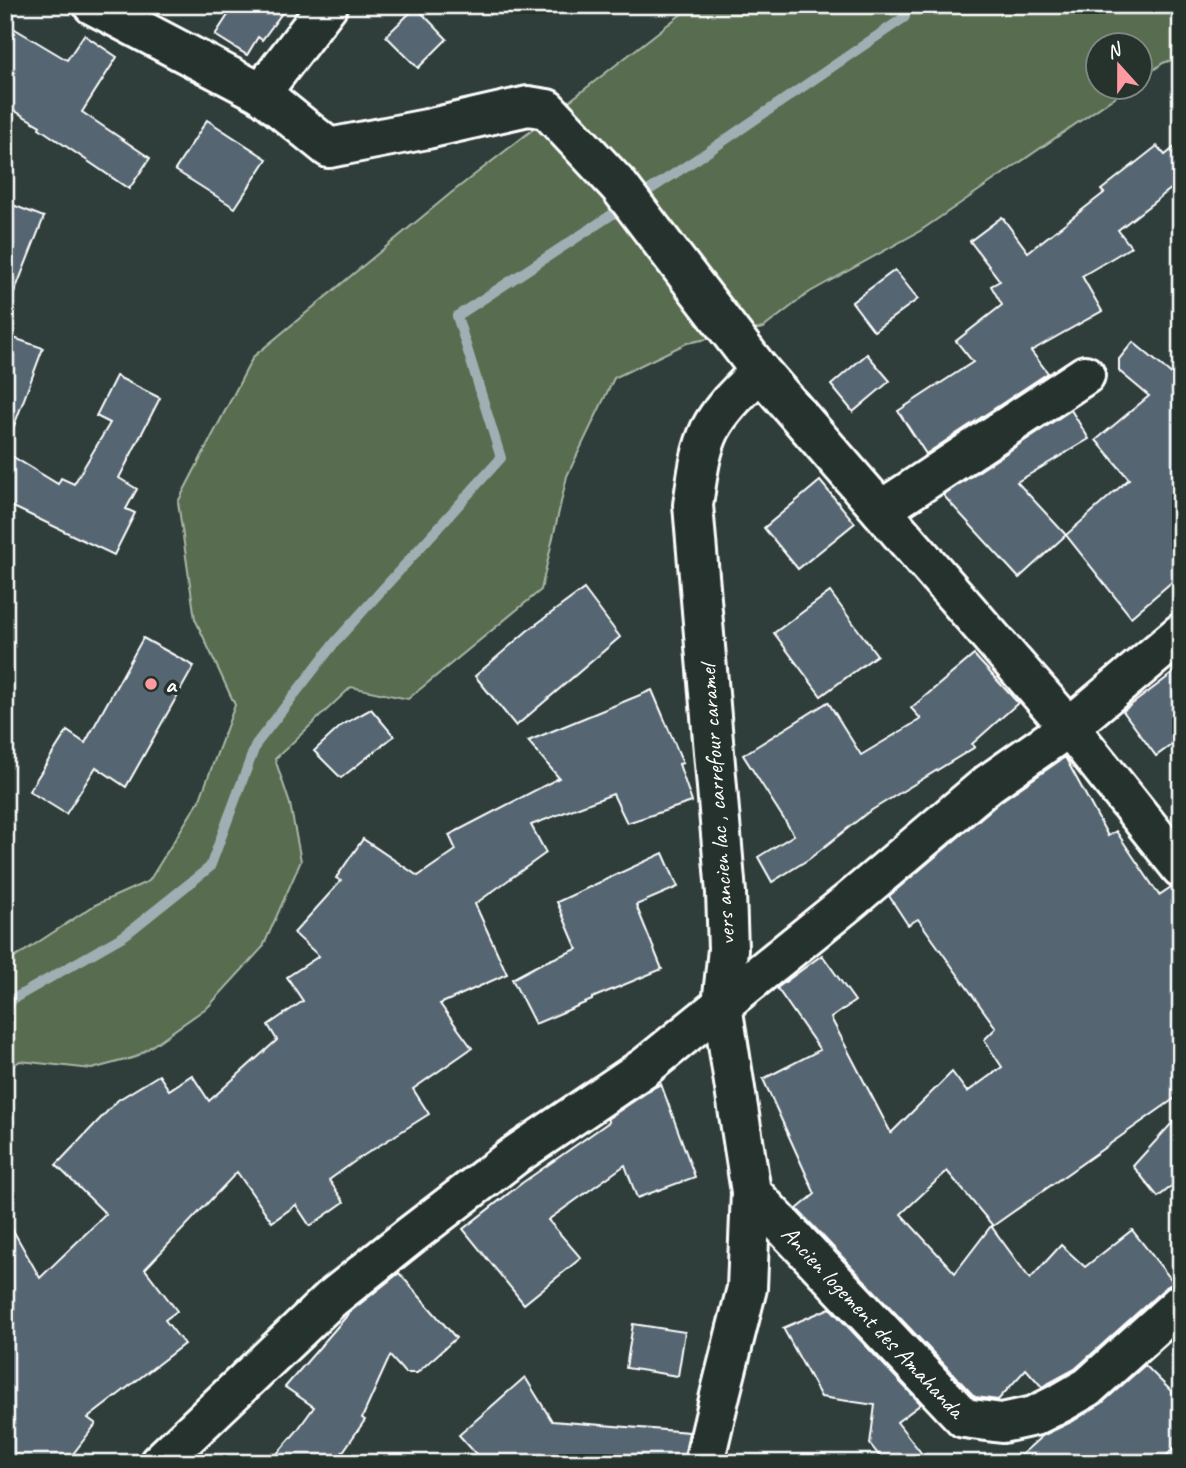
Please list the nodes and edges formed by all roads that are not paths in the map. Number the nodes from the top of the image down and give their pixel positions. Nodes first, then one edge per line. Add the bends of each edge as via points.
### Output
1 (93, 5) edge
2 (328, 5) edge
3 (261, 93) junction
4 (760, 372) junction
5 (1085, 375) dead end
6 (881, 510) junction
7 (1181, 633) edge
8 (1069, 727) junction
9 (1181, 867) edge
10 (722, 1005) junction
11 (751, 1192) junction
12 (1181, 1303) edge
13 (159, 1463) edge
14 (704, 1463) edge

1 - 3 street
2 - 3 street
3 - 4 street via 329,148 528,106 547,109 619,186
4 - 6 street
4 - 10 street, vers ancien lac , carrefour caramel via 711,429 700,457 693,505 726,892 729,949
5 - 6 street
6 - 8 street
7 - 8 street
8 - 9 street
8 - 10 street via 988,784
10 - 11 street, vers ancien lac , carrefour caramel
10 - 13 street via 645,1067 504,1164 331,1299
11 - 12 street, Ancien logement des Amahanda via 964,1418 1002,1423 1034,1416 1062,1402 1088,1387
11 - 14 street, vers ancien lac , carrefour caramel via 747,1288

